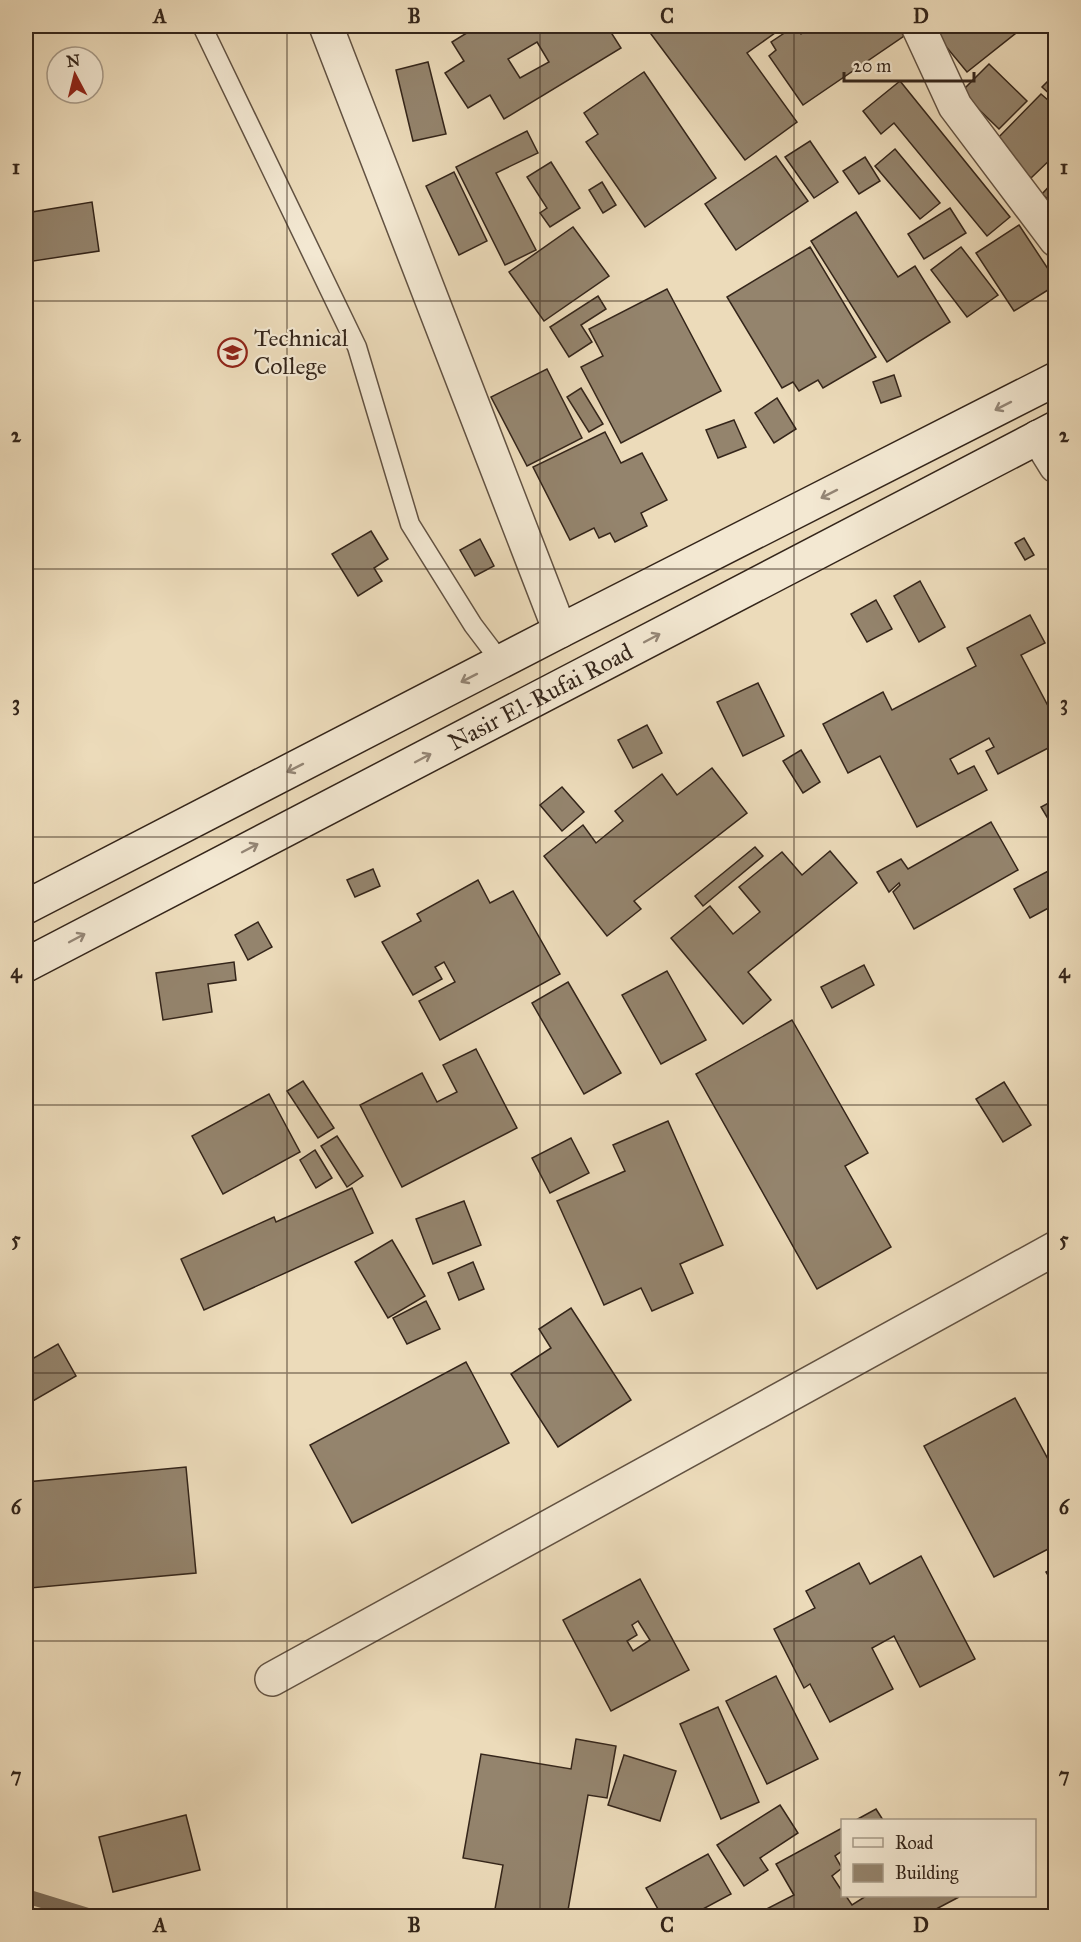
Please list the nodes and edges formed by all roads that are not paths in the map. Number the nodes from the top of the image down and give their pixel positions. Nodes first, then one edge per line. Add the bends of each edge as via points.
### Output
1 (202, 26) edge
2 (326, 26) edge
3 (918, 26) edge
4 (1056, 240) edge
5 (1056, 380) edge
6 (1047, 432) edge
7 (1056, 466) edge
8 (560, 631) junction
9 (501, 662) junction
10 (26, 907) edge
11 (26, 965) edge
12 (1056, 1248) edge
13 (272, 1679) dead end

1 - 9 lane via 357,347 410,524 473,625
2 - 8 main road
3 - 4 main road via 955,106
5 -> 8 main road, Nasir El-Rufai Road
6 - 7 main road
11 -> 6 main road, Nasir El-Rufai Road
8 - 9 main road, Nasir El-Rufai Road
9 -> 10 main road, Nasir El-Rufai Road
12 - 13 main road

